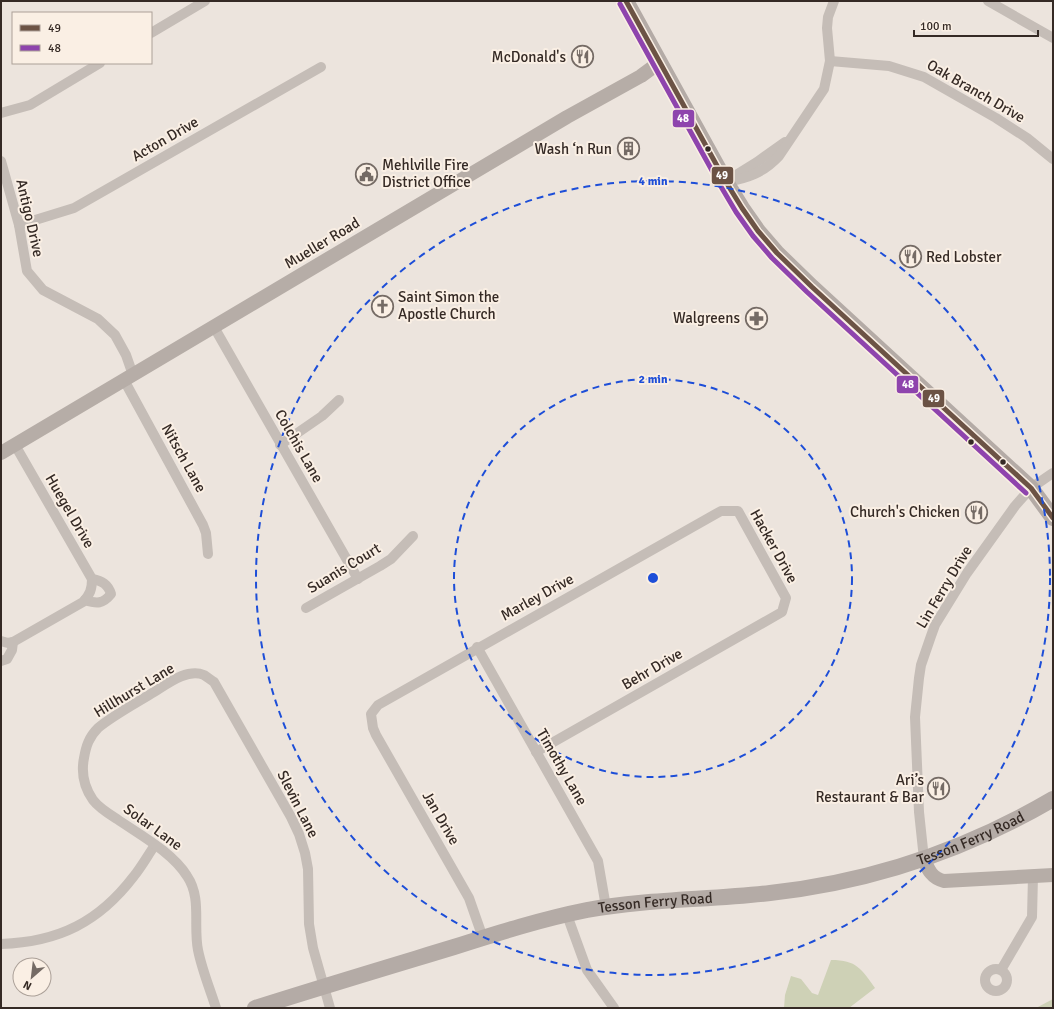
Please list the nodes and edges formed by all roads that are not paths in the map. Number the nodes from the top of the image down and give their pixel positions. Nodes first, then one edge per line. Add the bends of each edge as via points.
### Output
1 (205, 1) edge
2 (626, 1) edge
3 (834, 1) edge
4 (988, 1) edge
5 (152, 32) edge
6 (1053, 38) edge
7 (830, 61) junction
8 (660, 62) junction
9 (98, 64) edge
10 (321, 67) dead end
11 (1, 113) edge
12 (1053, 159) edge
13 (1, 161) edge
14 (726, 182) junction
15 (18, 225) junction
16 (214, 327) junction
17 (129, 378) junction
18 (339, 400) dead end
19 (15, 445) junction
20 (280, 445) junction
21 (1, 453) edge
22 (1053, 473) edge
23 (1031, 488) junction
24 (1053, 500) edge
25 (721, 511) joint
26 (1053, 518) edge
27 (413, 536) dead end
28 (208, 554) dead end
29 (92, 579) junction
30 (358, 579) junction
31 (88, 597) junction
32 (306, 608) dead end
33 (782, 612) joint
34 (1, 641) edge
35 (13, 642) junction
36 (477, 647) junction
37 (1, 661) edge
38 (204, 675) joint
39 (371, 714) joint
40 (536, 752) junction
41 (82, 768) joint
42 (1053, 799) edge
43 (154, 845) junction
44 (924, 859) junction
45 (1053, 875) edge
46 (1033, 876) junction
47 (606, 907) junction
48 (567, 915) junction
49 (483, 938) junction
50 (1, 944) edge
51 (1001, 970) dead end
52 (324, 987) junction
53 (216, 1008) edge
54 (255, 1008) edge
55 (330, 1008) edge
56 (614, 1008) edge

1 - 5 street
2 - 8 main road
3 - 7 street via 827,28
4 - 6 street
7 - 12 street, Oak Branch Drive via 889,66 924,77 1002,122
7 - 14 street via 824,89 772,163 751,176
8 - 14 main road
8 - 16 street, Mueller Road via 641,76 567,117
9 - 11 street via 30,105
10 - 15 street, Acton Drive via 74,208
13 - 15 street, Antigo Drive
14 - 23 main road via 758,231 792,268
15 - 17 street, Antigo Drive via 27,271 43,290 98,318 115,335 126,355
16 - 17 street, Mueller Road
16 - 20 street, Colchis Lane
17 - 19 street, Mueller Road
17 - 28 street, Nitsch Lane via 203,524
18 - 20 street via 322,416
19 - 21 street, Mueller Road
19 - 29 street, Huegel Drive
20 - 30 street, Colchis Lane
22 - 23 street, Lin Ferry Drive
23 - 24 main road
23 - 26 main road
23 - 44 street, Lin Ferry Drive via 1015,506 959,586 936,625 921,664 915,717 919,812
25 - 33 street, Hacker Drive via 738,511 786,598
25 - 36 street, Marley Drive
27 - 30 street, Suanis Court via 391,558
29 - 31 street
29 - 31 street via 109,587 111,594 100,602 92,603
30 - 32 street, Suanis Court
31 - 35 street
33 - 40 street, Behr Drive
34 - 35 street
35 - 37 street via 7,659
36 - 39 street, Marley Drive via 378,704
36 - 40 street, Timothy Lane
38 - 41 street, Hillhurst Lane via 183,676 97,729 87,743
38 - 52 street, Slevin Lane via 214,682 299,834 308,869 309,924
39 - 49 street, Jan Drive via 376,735 469,898
40 - 47 street, Timothy Lane via 598,861
41 - 43 street, Solar Lane via 84,784 99,807
42 - 44 main road, Tesson Ferry Road via 993,831
43 - 50 street via 135,875 118,895 102,910 76,927 58,935 32,941
43 - 53 street, Solar Lane via 178,864 194,887 198,951
44 - 46 street via 930,873 944,881
44 - 47 main road, Tesson Ferry Road via 875,874 809,888
45 - 46 street
46 - 51 street via 1032,917
47 - 48 main road, Tesson Ferry Road
48 - 49 main road, Tesson Ferry Road
48 - 56 street via 587,970
49 - 52 main road, Tesson Ferry Road
52 - 54 main road, Tesson Ferry Road
52 - 55 street, Slevin Lane

